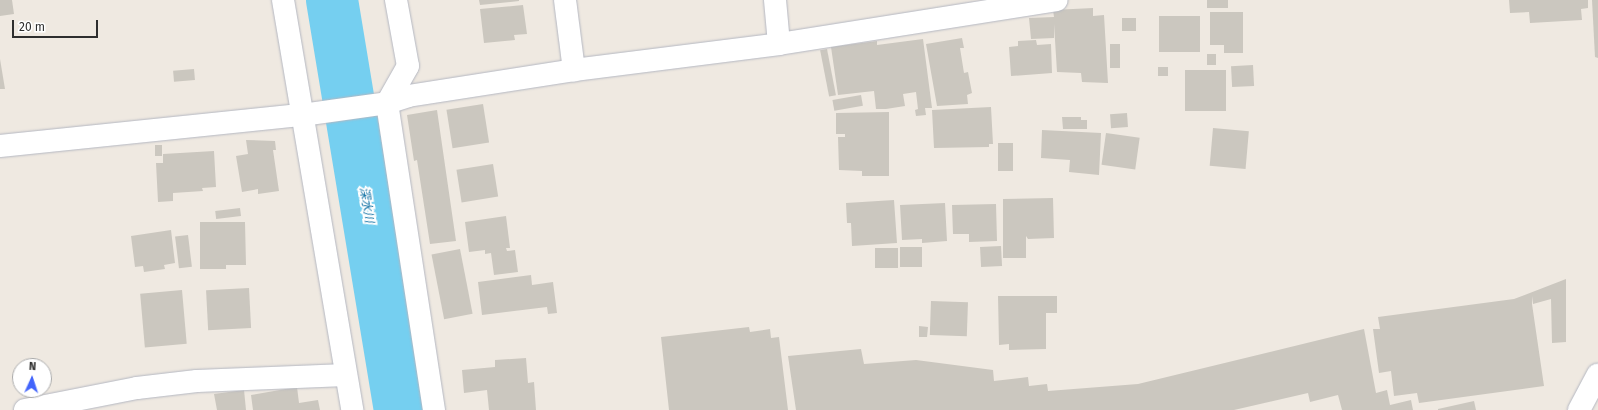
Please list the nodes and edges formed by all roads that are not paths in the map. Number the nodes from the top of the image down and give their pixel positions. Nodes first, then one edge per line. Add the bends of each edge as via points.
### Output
1 (283, 0) edge
2 (396, 0) edge
3 (566, 0) edge
4 (775, 0) edge
5 (1050, 0) edge
6 (779, 44) junction
7 (574, 70) junction
8 (387, 103) junction
9 (302, 115) junction
10 (0, 146) edge
11 (346, 376) junction
12 (1598, 376) edge
13 (25, 410) edge
14 (352, 410) edge
15 (434, 410) edge
16 (1579, 410) edge

1 - 9 street
2 - 8 street via 408,66
3 - 7 street
4 - 6 street
5 - 6 street
6 - 7 street
7 - 8 street via 408,96
8 - 9 street
8 - 15 street
9 - 10 street
9 - 11 street
11 - 13 street via 197,381 137,388
11 - 14 street
12 - 16 street

